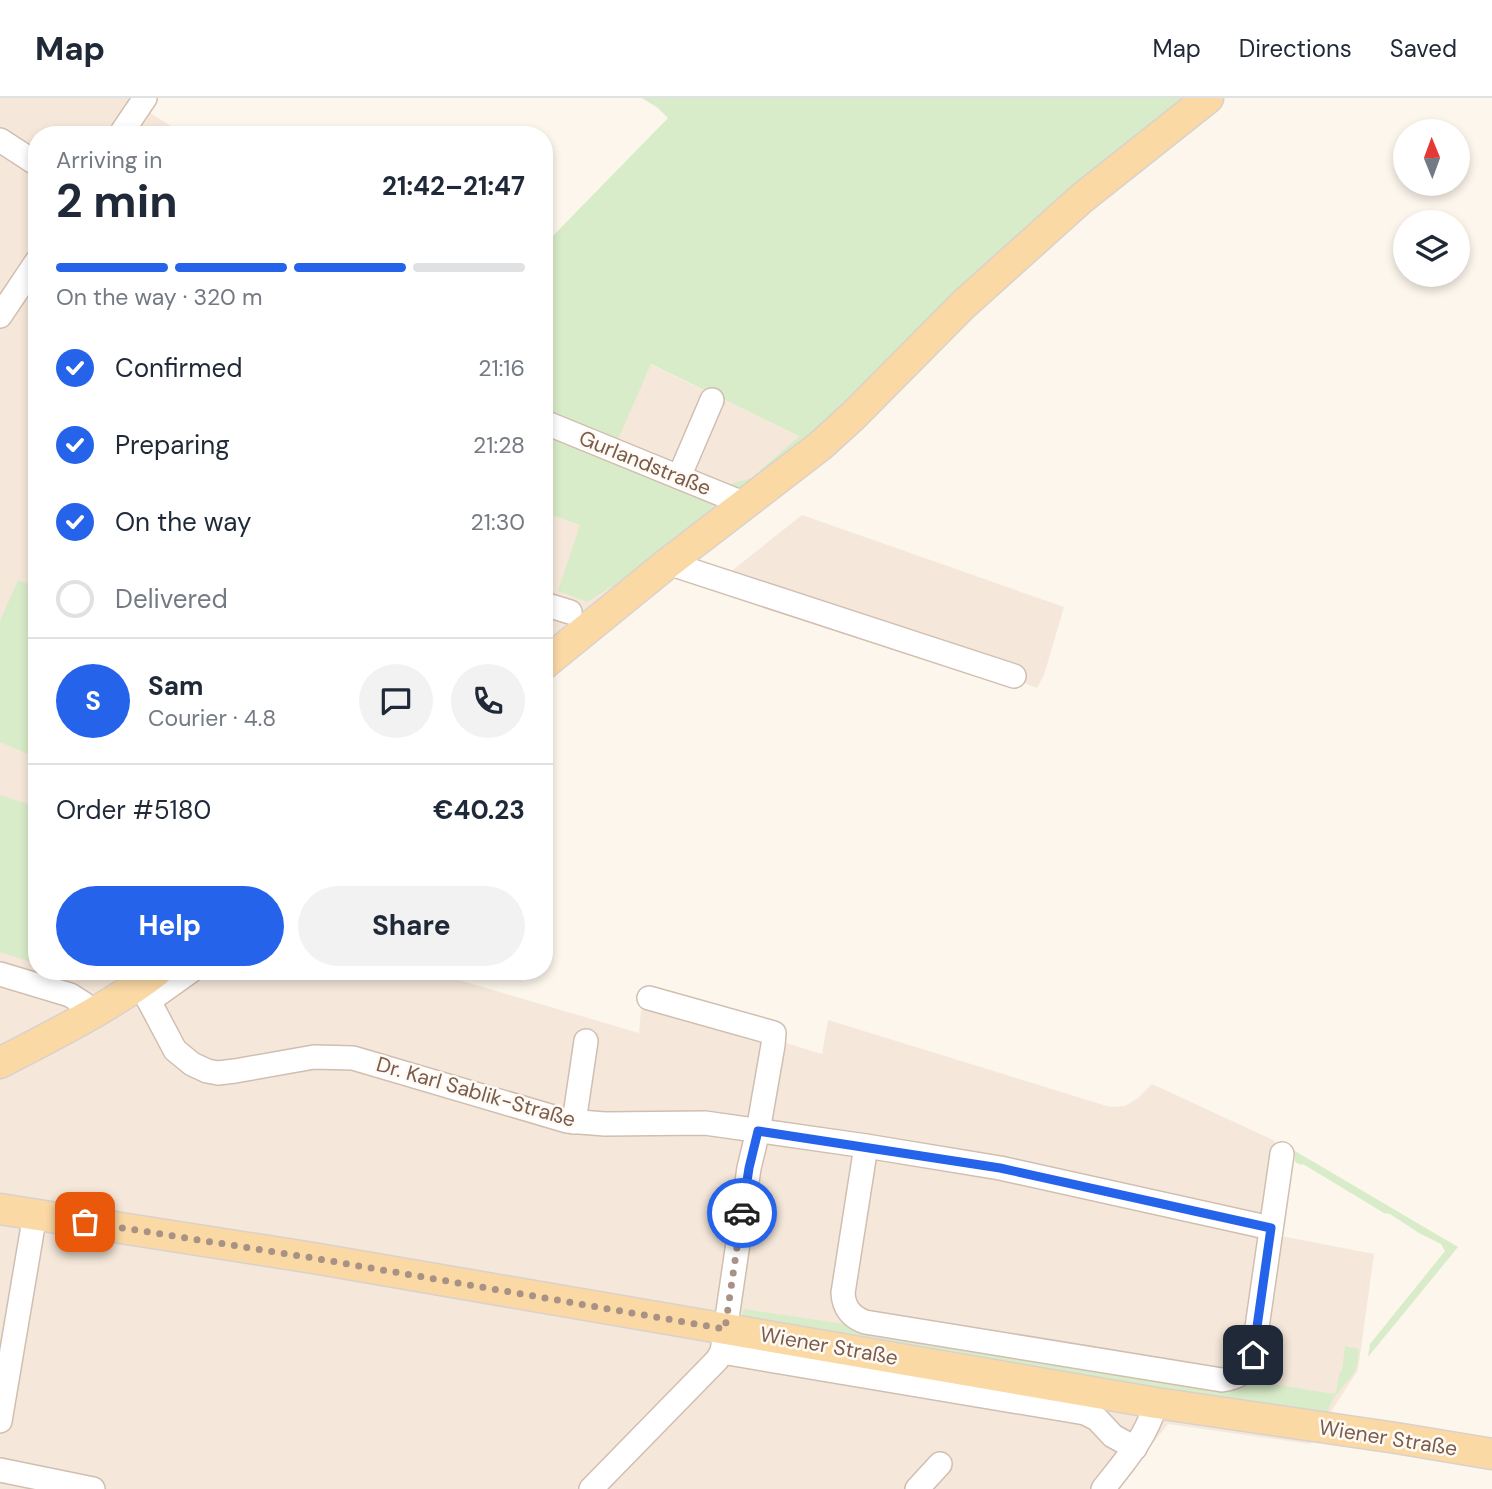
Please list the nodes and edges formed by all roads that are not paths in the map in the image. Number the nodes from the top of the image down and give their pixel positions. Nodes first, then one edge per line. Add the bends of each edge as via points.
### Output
1 (145, 98) edge
2 (1208, 98) edge
3 (126, 126) edge
4 (0, 140) edge
5 (28, 158) edge
6 (28, 274) edge
7 (0, 316) edge
8 (712, 400) dead end
9 (553, 426) edge
10 (679, 477) junction
11 (745, 504) junction
12 (668, 563) junction
13 (553, 607) edge
14 (570, 612) dead end
15 (553, 657) edge
16 (1014, 676) dead end
17 (0, 974) edge
18 (166, 980) edge
19 (149, 986) edge
20 (649, 998) dead end
21 (91, 1014) junction
22 (586, 1041) dead end
23 (0, 1063) edge
24 (574, 1122) junction
25 (758, 1131) junction
26 (866, 1146) junction
27 (1282, 1154) dead end
28 (0, 1209) edge
29 (34, 1214) junction
30 (1271, 1228) junction
31 (724, 1340) junction
32 (1156, 1403) junction
33 (0, 1421) edge
34 (1135, 1448) junction
35 (1492, 1454) edge
36 (940, 1464) dead end
37 (0, 1470) edge
38 (93, 1489) edge
39 (591, 1489) edge
40 (917, 1489) edge
41 (1103, 1489) edge

1 - 3 street
2 - 11 main road via 1082,198 962,305 838,430
4 - 5 street
6 - 7 street
8 - 10 street
9 - 10 street, Gurlandstraße
10 - 11 street, Gurlandstraße
11 - 12 main road
12 - 15 main road
12 - 16 street
13 - 14 street
17 - 21 street via 70,995
18 - 19 street
19 - 21 main road
19 - 24 street, Dr. Karl Sablik-Straße via 175,1050 207,1071 234,1071 314,1056 353,1058
20 - 25 street via 774,1033
21 - 23 main road
22 - 24 street
24 - 25 street, Dr. Karl Sablik-Straße via 705,1123
25 - 26 street, Dr. Karl Sablik-Straße
25 - 31 street
26 - 30 street, Dr. Karl Sablik-Straße via 1000,1168
26 - 30 street, Wiener Straße via 843,1293 846,1306 865,1322 1195,1376 1235,1378 1245,1371 1253,1355
27 - 30 street
28 - 29 main road, Wiener Straße
29 - 31 main road, Wiener Straße via 313,1258
29 - 33 street
31 - 32 main road, Wiener Straße
31 - 34 street, Wiener Straße via 1085,1413
31 - 39 street via 717,1360
32 - 34 street
32 - 35 main road, Wiener Straße
34 - 41 street
36 - 40 street
37 - 38 street

